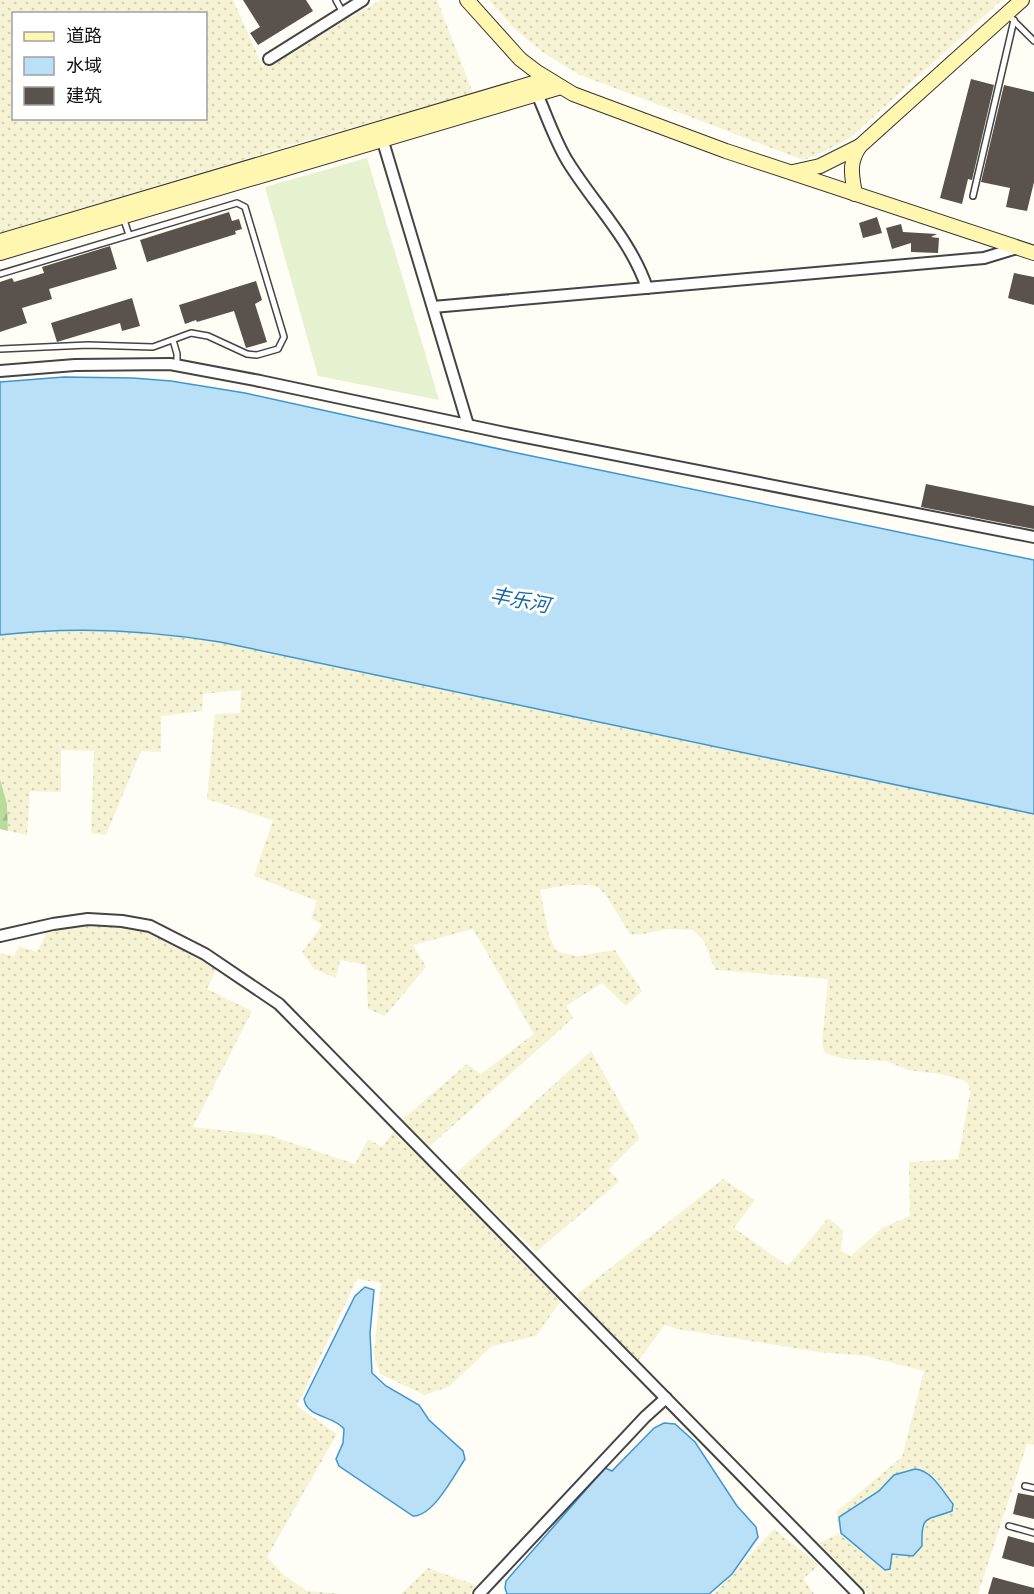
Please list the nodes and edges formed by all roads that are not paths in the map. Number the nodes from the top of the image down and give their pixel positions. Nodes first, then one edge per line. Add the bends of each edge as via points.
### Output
1 (336, 0) edge
2 (363, 0) edge
3 (467, 0) edge
4 (1022, 0) edge
5 (343, 13) junction
6 (1010, 17) junction
7 (1034, 41) edge
8 (269, 59) dead end
9 (547, 79) junction
10 (561, 87) junction
11 (537, 94) junction
12 (381, 134) junction
13 (860, 146) junction
14 (791, 173) junction
15 (855, 194) junction
16 (974, 196) dead end
17 (123, 216) junction
18 (129, 235) junction
19 (0, 241) edge
20 (1017, 248) junction
21 (0, 253) edge
22 (1034, 253) edge
23 (0, 274) edge
24 (647, 288) junction
25 (433, 307) junction
26 (173, 340) junction
27 (0, 349) edge
28 (177, 366) junction
29 (0, 372) edge
30 (468, 425) junction
31 (1034, 537) edge
32 (0, 936) edge
33 (666, 1398) junction
34 (1025, 1486) dead end
35 (1034, 1488) edge
36 (1009, 1526) dead end
37 (1034, 1533) edge
38 (479, 1594) edge
39 (858, 1594) edge

1 - 5 lane
2 - 5 street
3 - 9 street via 509,48
4 - 6 street
5 - 8 street
6 - 7 lane
6 - 13 street
6 - 16 lane
9 - 10 street
9 - 12 street
10 - 11 street
10 - 14 street via 592,102
11 - 12 street
11 - 24 street via 567,160 616,229
12 - 17 street
12 - 19 street
12 - 25 street
13 - 14 street via 828,163
13 - 15 street via 851,168
14 - 15 street
15 - 20 street
17 - 18 lane
17 - 21 street
18 - 23 lane
18 - 26 lane via 237,203 245,207 284,338 282,344 278,349 251,355 198,334
20 - 22 street
20 - 24 street via 984,258
24 - 25 street
25 - 30 street
26 - 27 lane via 153,347
26 - 28 lane
28 - 29 street via 86,365
28 - 30 street
30 - 31 street
32 - 33 street via 88,920 136,923 178,939 255,986 279,1004
33 - 38 street
33 - 39 street
34 - 35 lane
36 - 37 lane

